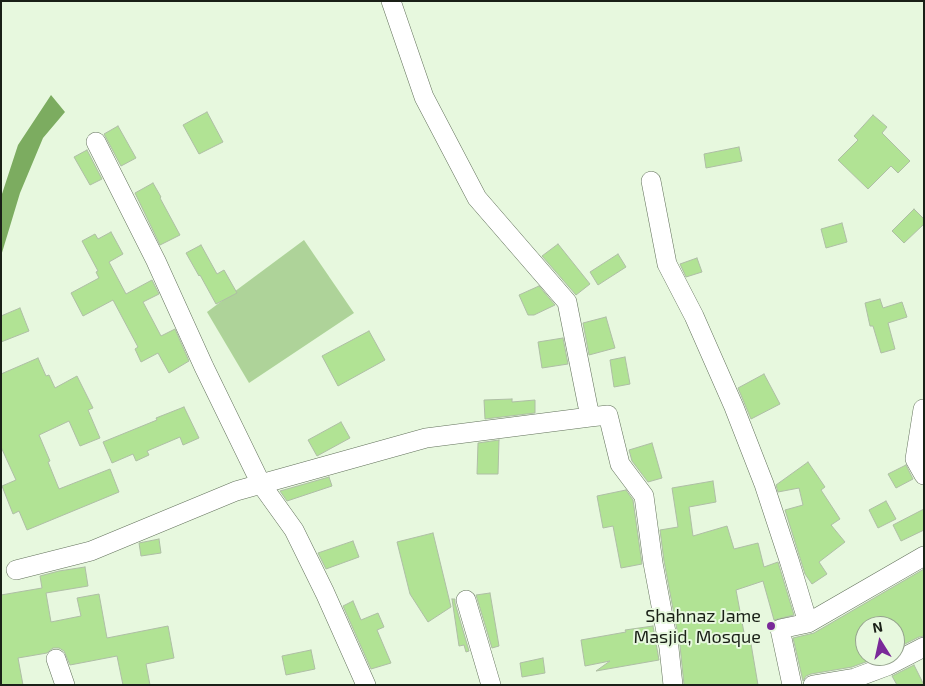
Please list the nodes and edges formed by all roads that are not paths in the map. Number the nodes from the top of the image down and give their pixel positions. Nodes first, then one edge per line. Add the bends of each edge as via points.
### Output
1 (390, 1) edge
2 (96, 142) dead end
3 (651, 181) dead end
4 (923, 410) edge
5 (590, 417) junction
6 (924, 475) edge
7 (261, 484) junction
8 (924, 556) edge
9 (16, 570) dead end
10 (466, 600) dead end
11 (808, 623) junction
12 (924, 647) edge
13 (56, 659) dead end
14 (65, 685) edge
15 (366, 685) edge
16 (491, 685) edge
17 (673, 685) edge
18 (792, 685) edge
19 (813, 685) edge

1 - 5 street via 424,97 477,198 567,302
2 - 7 street via 156,260
3 - 11 street via 667,264 734,407 764,484
4 - 6 street via 915,459
5 - 7 street via 426,438
5 - 17 street via 608,415 620,464 644,496
7 - 9 street via 236,490 91,551
7 - 15 street via 294,530
8 - 11 street
10 - 16 street
11 - 18 street via 780,629
12 - 19 street via 855,678
13 - 14 street

